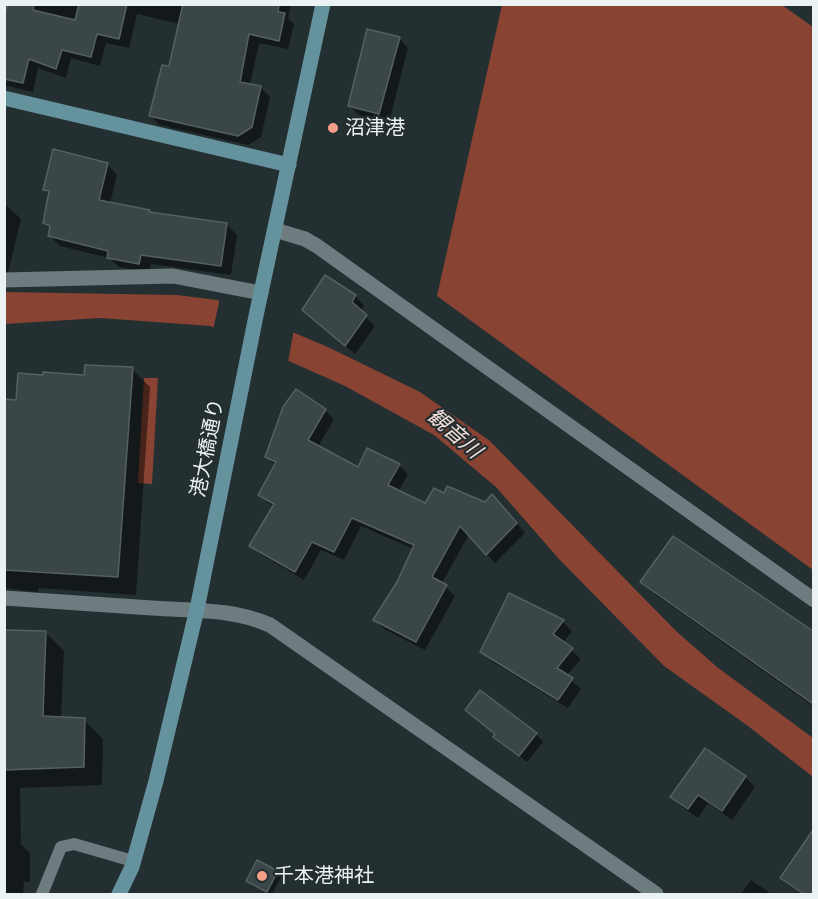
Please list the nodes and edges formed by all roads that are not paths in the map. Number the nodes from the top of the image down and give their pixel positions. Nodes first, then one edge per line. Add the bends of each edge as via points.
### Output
1 (323, 4) edge
2 (4, 98) edge
3 (289, 165) junction
4 (275, 230) junction
5 (4, 280) edge
6 (261, 293) junction
7 (4, 598) edge
8 (813, 600) edge
9 (197, 609) junction
10 (133, 861) junction
11 (42, 894) edge
12 (119, 894) edge
13 (656, 894) edge

1 - 3 street, 港大橋通り
2 - 3 street
3 - 4 street, 港大橋通り
4 - 6 street, 港大橋通り
4 - 8 street via 318,246
5 - 6 street via 173,276
6 - 9 street, 港大橋通り
7 - 9 street
9 - 10 street, 港大橋通り
9 - 13 street via 250,616 270,625
10 - 11 lane via 74,844 61,847
10 - 12 street, 港大橋通り

